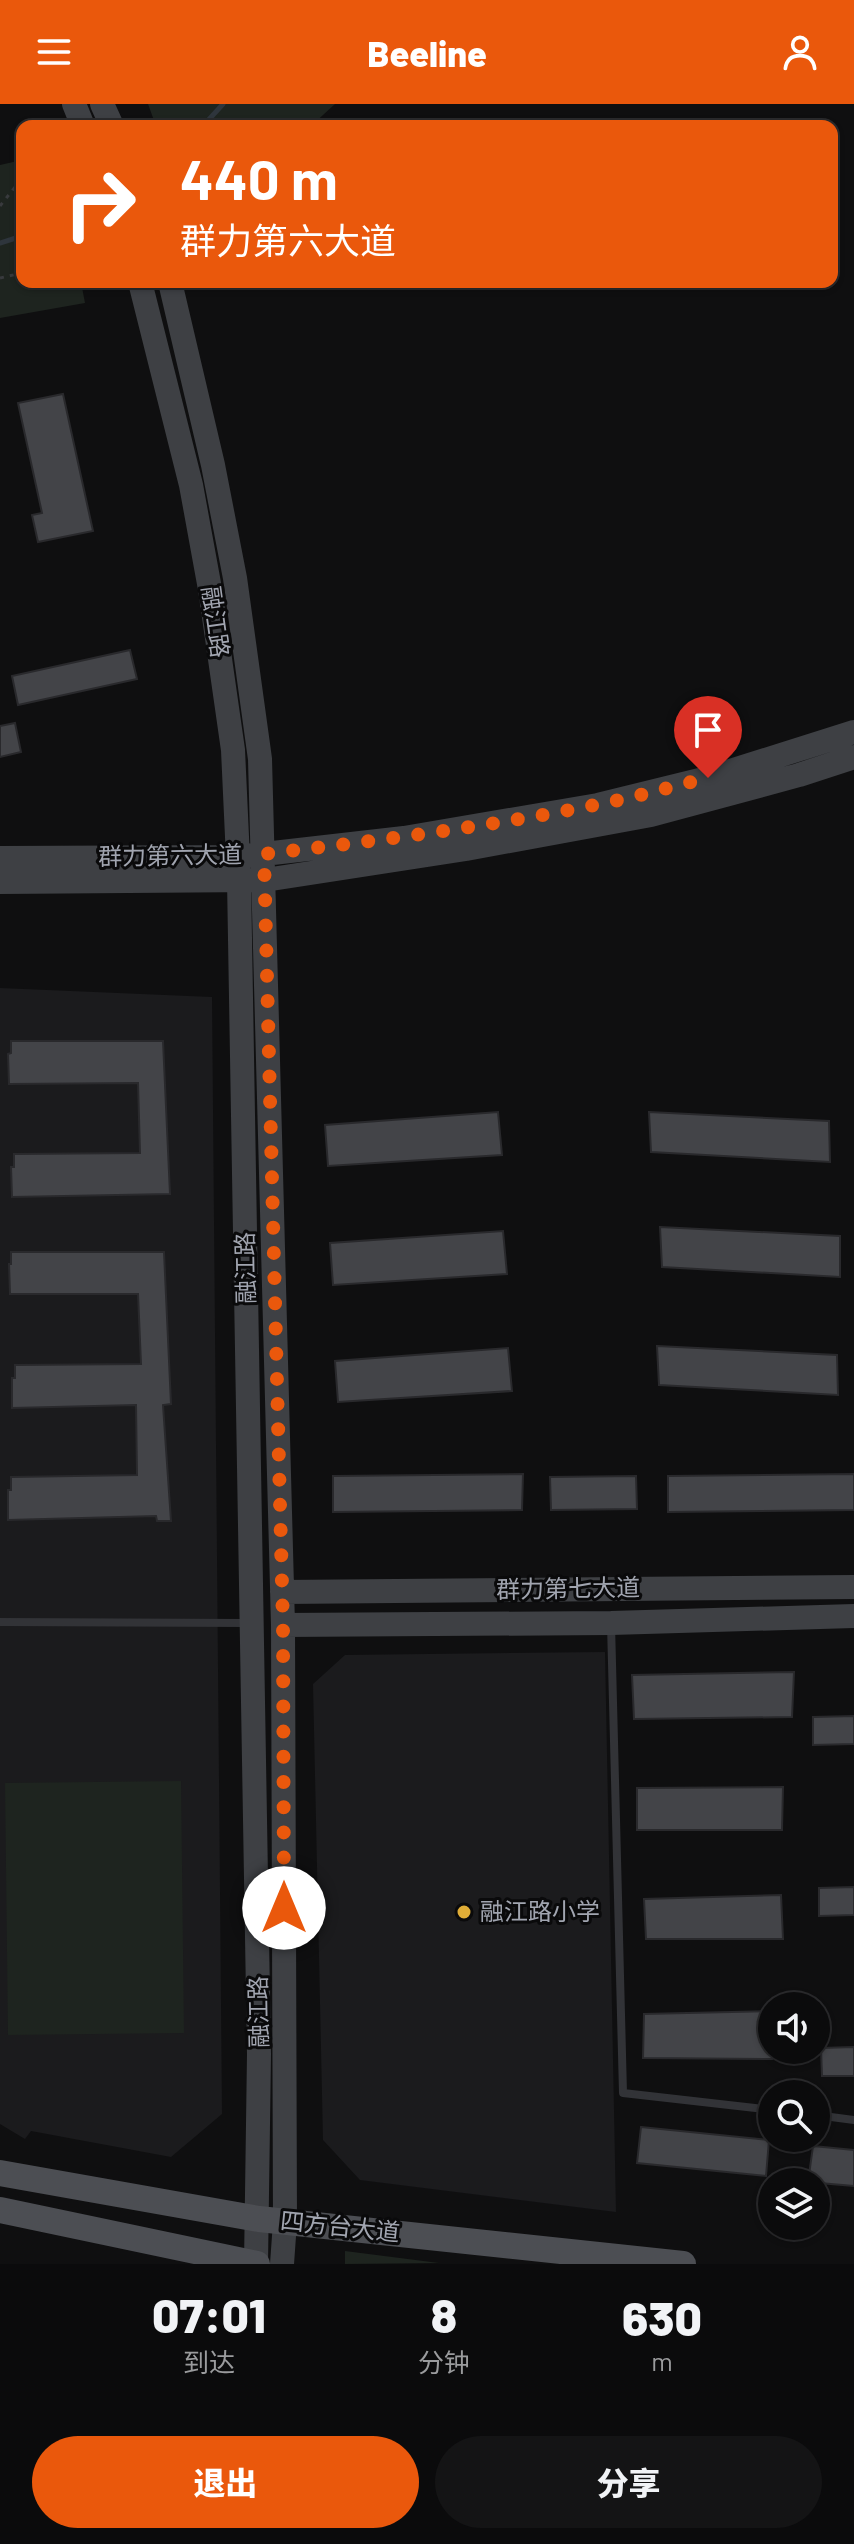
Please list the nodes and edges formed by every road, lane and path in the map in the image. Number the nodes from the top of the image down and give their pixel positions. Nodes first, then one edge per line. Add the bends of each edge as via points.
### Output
1 (16, 186) edge
2 (0, 206) edge
3 (142, 288) edge
4 (171, 288) edge
5 (854, 732) edge
6 (854, 757) edge
7 (264, 854) junction
8 (0, 858) edge
9 (239, 868) junction
10 (265, 880) junction
11 (0, 882) edge
12 (854, 1587) edge
13 (282, 1592) junction
14 (854, 1616) edge
15 (0, 1622) edge
16 (252, 1623) junction
17 (611, 1623) junction
18 (283, 1625) junction
19 (758, 2108) edge
20 (830, 2117) edge
21 (854, 2120) edge
22 (0, 2173) edge
23 (0, 2210) edge
24 (259, 2219) junction
25 (285, 2222) junction
26 (256, 2264) edge
27 (282, 2264) edge
28 (683, 2264) edge

1 - 2 path
3 - 9 main road, 融江路 via 191,485 210,589 233,750
4 - 7 main road, 融江路 via 235,578 260,759
5 - 7 main road, 群力第六大道 via 708,778 598,805 404,838
6 - 10 main road, 群力第六大道 via 636,818
7 - 9 main road, 群力第六大道
7 - 10 main road, 融江路
8 - 9 main road, 群力第六大道
9 - 10 main road, 群力第六大道
9 - 11 main road, 群力第六大道
9 - 16 main road, 融江路
10 - 13 main road, 融江路
12 - 13 main road, 群力第七大道
13 - 18 main road, 融江路
14 - 17 main road, 群力第七大道
15 - 16 lane
16 - 24 main road, 融江路
17 - 18 main road, 群力第七大道
17 - 19 lane via 623,2093
18 - 25 main road, 融江路
20 - 21 lane
22 - 24 main road, 四方台大道
23 - 26 main road
24 - 25 main road, 四方台大道
24 - 26 main road, 融江路
25 - 27 main road, 融江路
25 - 28 main road, 四方台大道

